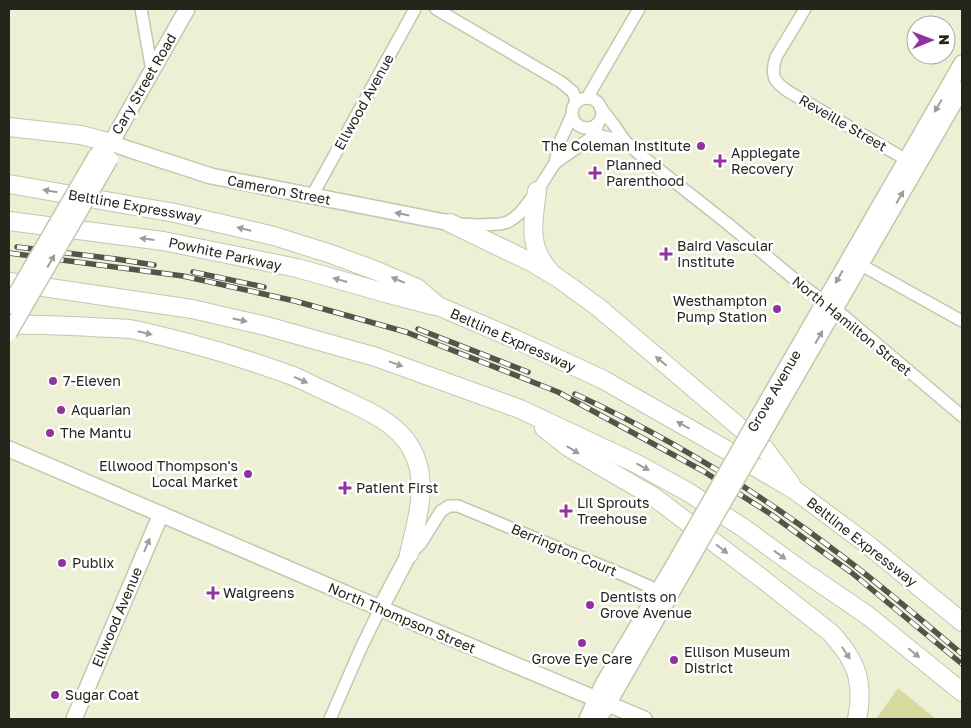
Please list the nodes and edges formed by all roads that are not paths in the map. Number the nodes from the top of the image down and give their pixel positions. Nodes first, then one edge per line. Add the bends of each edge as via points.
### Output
1 (141, 9) edge
2 (187, 9) edge
3 (415, 9) edge
4 (436, 9) edge
5 (639, 9) edge
6 (805, 9) edge
7 (962, 64) edge
8 (152, 71) junction
9 (962, 89) edge
10 (583, 100) junction
11 (600, 107) junction
12 (572, 115) junction
13 (9, 127) edge
14 (34, 130) junction
15 (9, 132) edge
16 (591, 132) junction
17 (625, 141) junction
18 (106, 153) junction
19 (555, 162) junction
20 (912, 163) junction
21 (9, 184) edge
22 (537, 191) junction
23 (312, 196) junction
24 (9, 221) edge
25 (450, 223) junction
26 (855, 262) junction
27 (558, 278) junction
28 (9, 282) edge
29 (830, 305) junction
30 (9, 306) edge
31 (438, 306) junction
32 (9, 313) edge
33 (962, 320) edge
34 (9, 326) edge
35 (97, 328) junction
36 (9, 333) edge
37 (520, 410) junction
38 (962, 416) edge
39 (9, 449) edge
40 (796, 491) junction
41 (161, 514) junction
42 (409, 554) junction
43 (664, 594) junction
44 (380, 609) junction
45 (962, 622) edge
46 (962, 692) edge
47 (602, 702) junction
48 (74, 719) edge
49 (330, 719) edge
50 (587, 719) edge
51 (598, 719) edge
52 (644, 719) edge
53 (857, 719) edge

1 - 8 street
2 - 8 main road, Cary Street Road
3 - 23 street, Ellwood Avenue
4 - 10 street via 561,82 575,98
5 - 10 street
6 - 20 street, Reveille Street via 773,66 773,75 780,86
7 -> 20 main road, Grove Avenue
8 - 18 main road, Cary Street Road
9 - 20 main road, Grove Avenue
10 - 11 street via 594,101
10 - 12 street via 573,108
11 - 16 street via 602,115
11 - 17 street, North Hamilton Street
12 - 16 street via 578,125
12 - 19 street
13 - 14 highway
14 - 15 highway
14 - 18 highway via 82,135
16 - 17 street, North Hamilton Street
16 - 19 street
17 - 29 street, North Hamilton Street
18 - 23 main road, Cameron Street via 130,150 211,176
18 - 30 main road, bridge
36 -> 18 main road, bridge
19 - 22 street
20 - 26 main road, Grove Avenue
31 -> 21 highway, Beltline Expressway via 417,288 274,236 175,213
22 - 25 street via 520,213 508,222 490,225
22 - 27 highway via 532,229 534,240 541,260
25 -> 23 main road, Cameron Street
31 -> 24 highway, Powhite Parkway via 297,268 173,242
25 - 27 highway
26 - 29 main road, Grove Avenue
26 - 33 street
40 -> 27 highway via 764,448 598,307
28 -> 37 highway via 192,309 266,326 376,357
29 - 38 street, North Hamilton Street
29 - 43 main road, Grove Avenue, bridge
40 -> 31 highway, Beltline Expressway via 602,379
32 - 35 highway via 70,320
34 - 35 highway
35 -> 42 highway via 129,329 255,363 294,377 387,423 412,448 421,479 419,513
37 -> 46 highway via 637,464 742,526 867,614
37 -> 53 highway via 568,447 654,497 831,633 853,663 858,678
39 - 41 main road, North Thompson Street
40 - 45 highway, Beltline Expressway
41 - 44 main road, North Thompson Street
48 -> 41 main road, Ellwood Avenue
42 - 43 street, Berrington Court via 421,543 441,511 449,506 458,506
42 - 44 main road
43 - 47 main road, Grove Avenue via 603,684
44 - 47 main road, North Thompson Street
44 - 49 street
47 - 50 main road, Grove Avenue
47 - 51 main road, Grove Avenue
47 - 52 main road, North Thompson Street

